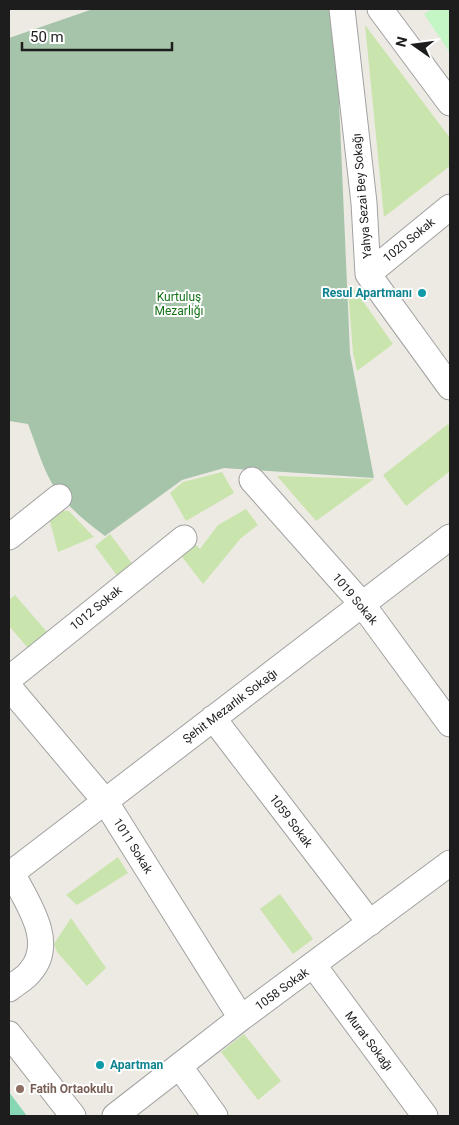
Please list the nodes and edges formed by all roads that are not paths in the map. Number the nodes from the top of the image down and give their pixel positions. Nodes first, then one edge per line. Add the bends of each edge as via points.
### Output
1 (342, 9) edge
2 (380, 9) edge
3 (450, 103) edge
4 (450, 207) edge
5 (368, 274) junction
6 (450, 387) edge
7 (252, 480) dead end
8 (59, 497) dead end
9 (450, 536) edge
10 (9, 537) edge
11 (184, 538) dead end
12 (362, 604) junction
13 (9, 680) edge
14 (9, 687) edge
15 (213, 718) junction
16 (450, 724) edge
17 (105, 801) junction
18 (450, 863) edge
19 (10, 874) edge
20 (370, 923) junction
21 (314, 966) junction
22 (9, 988) edge
23 (241, 1018) junction
24 (9, 1034) edge
25 (180, 1067) junction
26 (73, 1116) edge
27 (115, 1116) edge
28 (215, 1116) edge
29 (425, 1116) edge

1 - 5 street, Yahya Sezai Bey Sokağı via 364,203
2 - 3 street
4 - 5 street, 1020 Sokak
5 - 6 street, Yahya Sezai Bey Sokağı
7 - 12 street, 1019 Sokak
8 - 10 street
9 - 12 street, Şehit Mezarlık Sokağı
11 - 13 street, 1012 Sokak
12 - 15 street, Şehit Mezarlık Sokağı
12 - 16 street, 1019 Sokak
14 - 17 street, 1011 Sokak
15 - 17 street, Şehit Mezarlık Sokağı
15 - 20 street, 1059 Sokak
17 - 19 street, Şehit Mezarlık Sokağı
17 - 23 street, 1011 Sokak
18 - 20 street, 1058 Sokak
19 - 22 street via 39,926 41,941 39,956 31,972
20 - 21 street, 1058 Sokak
21 - 23 street, 1058 Sokak
21 - 29 street, Murat Sokağı
23 - 25 street, 1058 Sokak
24 - 26 street
25 - 27 street, 1058 Sokak
25 - 28 street

